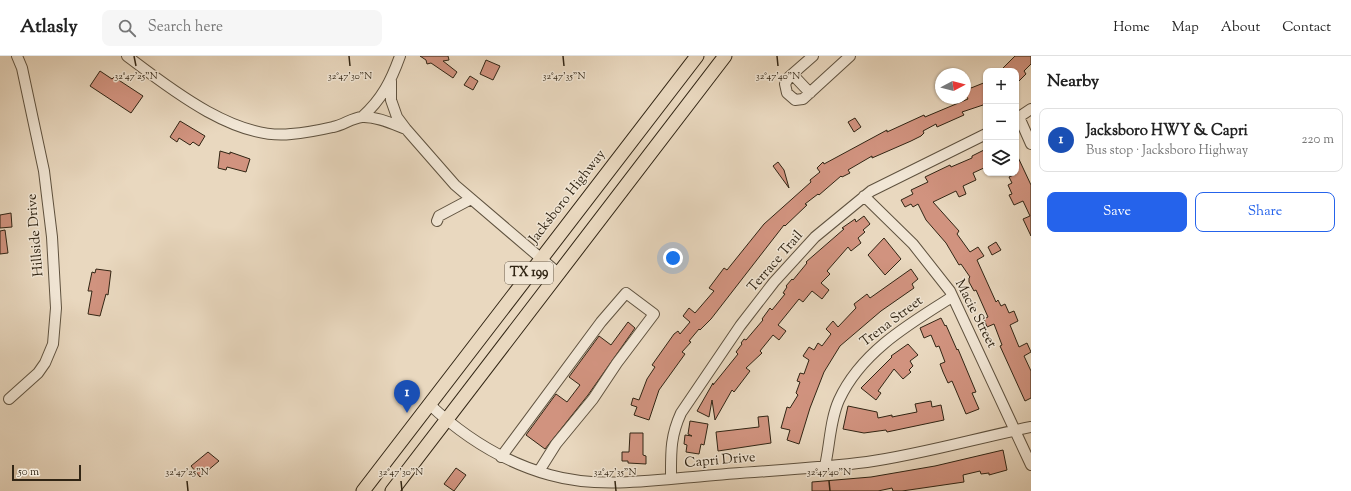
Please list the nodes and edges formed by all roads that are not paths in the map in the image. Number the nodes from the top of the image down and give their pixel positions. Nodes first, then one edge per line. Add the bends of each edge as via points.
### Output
1 (17, 56) edge
2 (127, 56) edge
3 (400, 56) edge
4 (697, 56) edge
5 (725, 56) edge
6 (813, 56) edge
7 (850, 56) edge
8 (793, 75) junction
9 (391, 80) junction
10 (810, 93) junction
11 (1031, 109) edge
12 (362, 117) junction
13 (1019, 117) edge
14 (1019, 120) edge
15 (406, 129) junction
16 (983, 135) edge
17 (1031, 144) edge
18 (864, 196) junction
19 (471, 198) junction
20 (436, 221) dead end
21 (541, 258) junction
22 (558, 273) junction
23 (952, 297) junction
24 (9, 399) dead end
25 (429, 404) junction
26 (446, 420) junction
27 (1031, 426) edge
28 (1014, 430) junction
29 (501, 457) junction
30 (1031, 465) edge
31 (825, 466) junction
32 (539, 471) junction
33 (671, 479) junction
34 (363, 491) edge
35 (392, 491) edge

1 - 24 street, Hillside Drive via 22,68 44,171 52,237 56,308 53,344 45,363
2 - 12 street via 216,117 260,134 290,135 334,127
3 - 9 street
4 - 21 main road, Jacksboro Highway / TX 199
5 - 22 main road, TX 199
6 - 8 street
7 - 10 street
8 - 10 street
8 - 10 street via 785,84 786,93 795,100 804,99
9 - 12 street via 374,106
9 - 15 street via 391,100 397,117
11 - 13 street
12 - 15 street
14 - 17 street
15 - 19 street via 455,185
16 - 18 street, Terrace Trail
18 - 23 street, Macie Street via 913,244
18 - 33 street, Terrace Trail via 815,238 774,282 740,326 674,428 671,444
19 - 20 street via 439,216
19 - 21 street
21 - 22 street
21 - 25 main road, Jacksboro Highway / TX 199
22 - 26 main road, TX 199
23 - 28 street, Macie Street
23 - 31 street, Trena Street via 914,320 886,342 866,360 851,379 839,400 832,420
25 - 26 street, Capri Drive
25 - 34 main road, Jacksboro Highway / TX 199
26 - 29 street, Capri Drive
26 - 35 main road, TX 199
27 - 28 street, Capri Drive
28 - 30 street, Macie Street
28 - 31 street, Capri Drive via 868,462
29 - 32 street, Capri Drive
29 - 32 street via 601,322 626,293 654,314 593,399 556,444
31 - 33 street, Capri Drive
32 - 33 street, Capri Drive via 572,480 598,482

